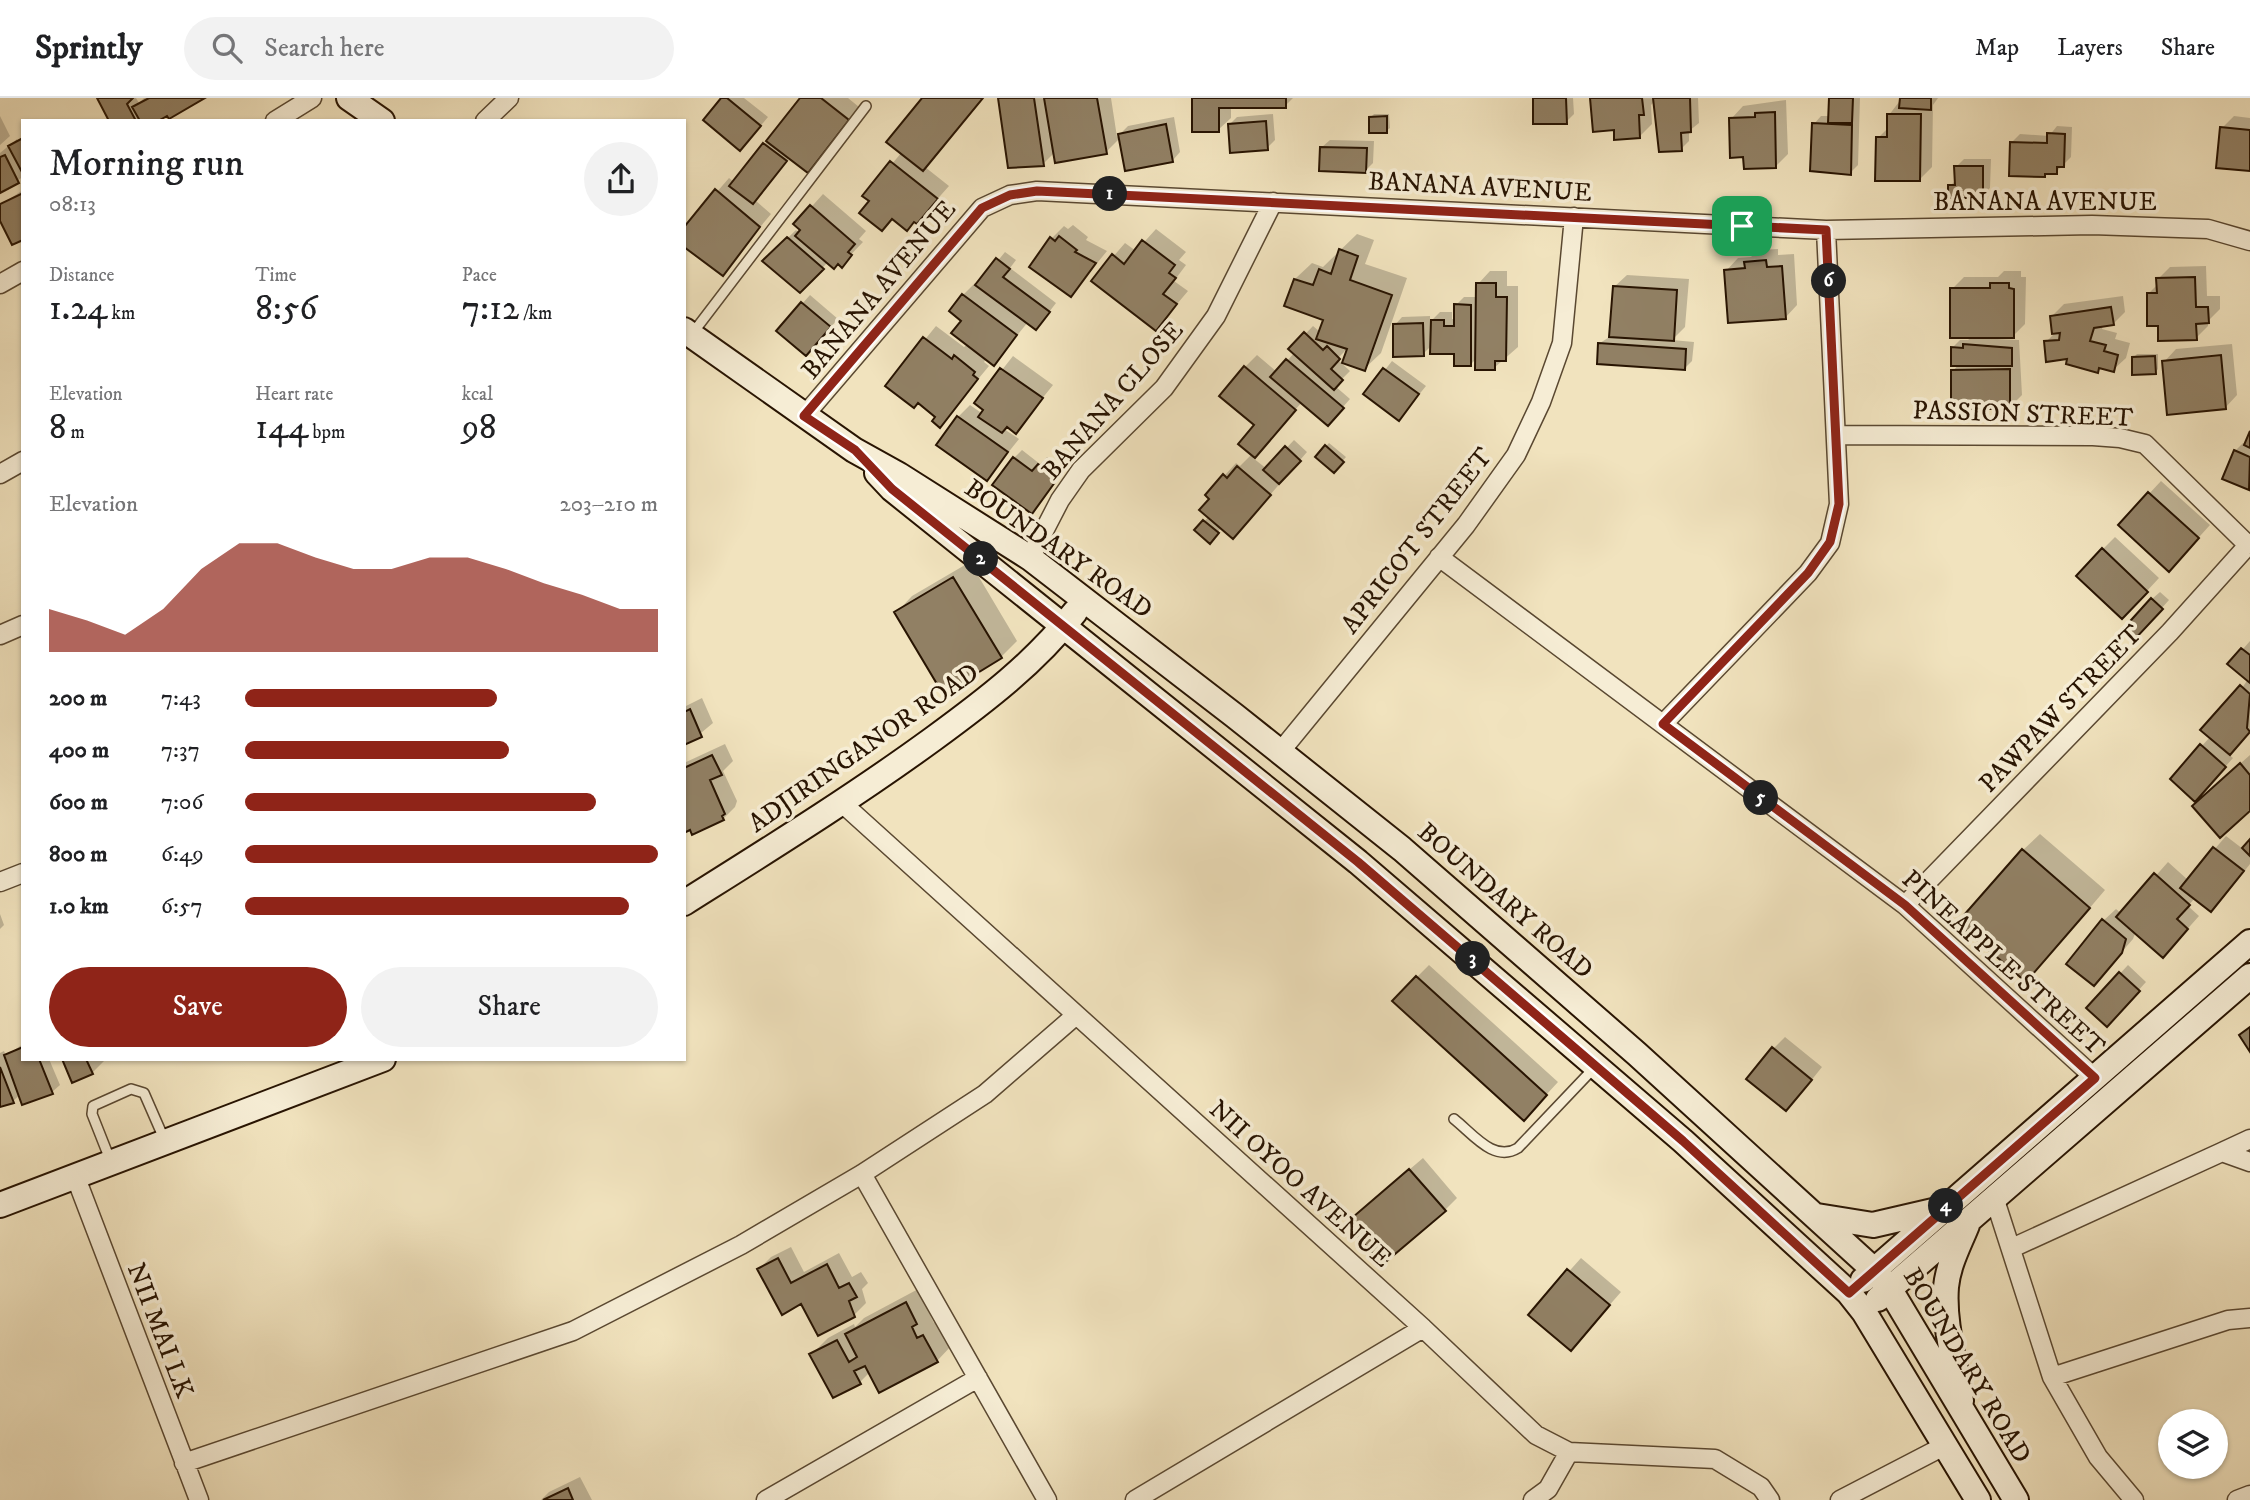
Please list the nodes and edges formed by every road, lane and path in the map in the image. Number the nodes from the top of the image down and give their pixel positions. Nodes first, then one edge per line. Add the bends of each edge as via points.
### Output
1 (312, 98) edge
2 (349, 98) edge
3 (509, 98) edge
4 (866, 106) dead end
5 (278, 119) edge
6 (379, 119) edge
7 (487, 119) edge
8 (1273, 202) junction
9 (1574, 217) junction
10 (1826, 230) junction
11 (2250, 242) edge
12 (21, 272) edge
13 (0, 284) edge
14 (687, 333) edge
15 (804, 416) junction
16 (1838, 435) junction
17 (855, 450) junction
18 (21, 462) edge
19 (0, 474) edge
20 (2249, 544) edge
21 (1030, 558) junction
22 (1439, 558) junction
23 (1086, 599) junction
24 (1065, 625) junction
25 (21, 626) edge
26 (0, 635) edge
27 (1663, 724) junction
28 (1280, 752) junction
29 (842, 803) junction
30 (21, 874) edge
31 (0, 882) edge
32 (686, 902) edge
33 (1905, 905) junction
34 (2250, 942) edge
35 (2250, 976) edge
36 (1075, 1016) junction
37 (378, 1061) edge
38 (1596, 1066) junction
39 (2095, 1078) junction
40 (1454, 1119) dead end
41 (2250, 1139) edge
42 (166, 1143) junction
43 (2222, 1153) junction
44 (2250, 1162) edge
45 (112, 1164) junction
46 (862, 1174) junction
47 (76, 1178) junction
48 (1994, 1198) junction
49 (0, 1205) edge
50 (1943, 1209) junction
51 (1817, 1216) junction
52 (1969, 1221) junction
53 (2012, 1248) junction
54 (1882, 1279) junction
55 (1856, 1303) junction
56 (2250, 1318) edge
57 (1423, 1328) junction
58 (2052, 1377) junction
59 (978, 1378) junction
60 (1964, 1416) junction
61 (1945, 1445) junction
62 (1569, 1452) junction
63 (184, 1462) junction
64 (2250, 1494) edge
65 (1545, 1496) edge
66 (199, 1500) edge
67 (766, 1500) edge
68 (1047, 1500) edge
69 (1135, 1500) edge
70 (1770, 1500) edge
71 (1840, 1500) edge
72 (1978, 1500) edge
73 (2015, 1500) edge
74 (2134, 1500) edge
75 (2237, 1500) edge

1 - 5 street
2 - 6 main road
3 - 7 street
4 - 14 lane
8 - 9 street, BANANA AVENUE
8 - 15 street, BANANA AVENUE via 1037,191 1010,195 982,208
8 - 21 street, BANANA CLOSE via 1216,316 1164,388 1081,470
9 - 10 street, BANANA AVENUE
9 - 22 street, APRICOT STREET via 1562,343 1541,402 1516,455
10 - 11 street, BANANA AVENUE via 2105,225 2208,229
10 - 16 street
12 - 13 street
14 - 15 main road, BOUNDARY ROAD
15 - 17 main road, BOUNDARY ROAD
16 - 20 street, PASSION STREET via 2093,436 2145,444
16 - 27 street via 1839,504 1830,542 1808,573
17 - 21 main road, BOUNDARY ROAD
17 - 24 main road, BOUNDARY ROAD via 892,489
18 - 19 street
20 - 33 street, PAWPAW STREET via 2170,632
21 - 23 main road, BOUNDARY ROAD
22 - 27 street, PINEAPPLE STREET
22 - 28 street, APRICOT STREET
23 - 24 main road, ADJIRINGANOR ROAD
23 - 28 main road, BOUNDARY ROAD
24 - 29 main road, ADJIRINGANOR ROAD via 1029,664 982,703
24 - 38 main road, BOUNDARY ROAD via 1358,862
25 - 26 street
27 - 33 street, PINEAPPLE STREET
28 - 51 main road, BOUNDARY ROAD via 1412,858
29 - 32 main road, ADJIRINGANOR ROAD
29 - 36 street, NII OYOO AVENUE
30 - 31 street
33 - 39 street, PINEAPPLE STREET
34 - 39 main road
35 - 48 main road
36 - 46 street via 985,1094
36 - 57 street, NII OYOO AVENUE
37 - 42 main road
38 - 40 lane via 1507,1155 1496,1153
38 - 55 main road, BOUNDARY ROAD
39 - 50 main road
41 - 43 street
42 - 45 main road
42 - 45 lane via 138,1089 99,1101 92,1114
43 - 44 street
43 - 53 street
45 - 47 main road
46 - 59 street
46 - 63 street via 741,1245 573,1331
47 - 49 main road
47 - 63 street, NII MAI LK
48 - 52 main road
48 - 53 street
50 - 51 main road via 1872,1225
50 - 54 main road
51 - 54 main road, BOUNDARY ROAD
52 - 54 main road
52 - 60 main road via 1946,1287
53 - 58 street
54 - 55 main road
54 - 60 main road, BOUNDARY ROAD
55 - 61 main road, BOUNDARY ROAD
56 - 58 street via 2228,1320
57 - 62 street, NII OYOO AVENUE via 1536,1435
57 - 69 street
58 - 74 street via 2098,1457
59 - 67 street
59 - 68 street
60 - 73 main road, BOUNDARY ROAD
61 - 71 street
61 - 72 main road, BOUNDARY ROAD
62 - 65 street
62 - 70 street, NII OYOO AVENUE via 1715,1459 1761,1487
63 - 66 street, NII MAI LK
64 - 75 street

